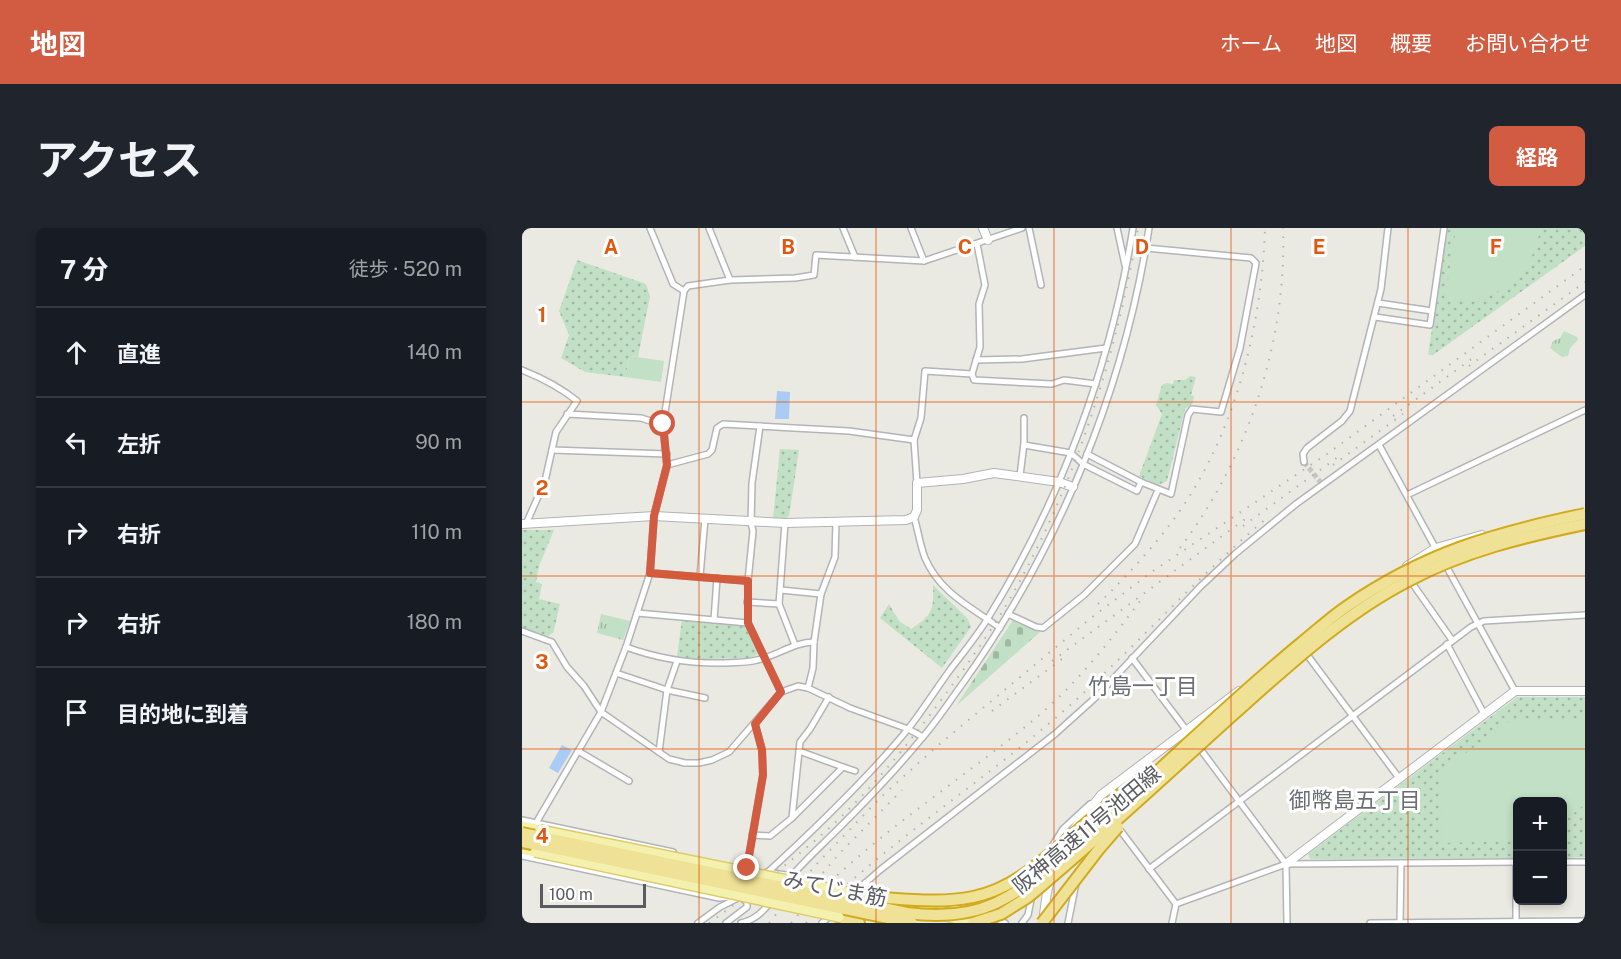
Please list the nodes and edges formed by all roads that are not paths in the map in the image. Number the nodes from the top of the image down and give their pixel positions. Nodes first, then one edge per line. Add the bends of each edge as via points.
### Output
1 (650, 228) edge
2 (709, 228) edge
3 (843, 228) edge
4 (911, 228) edge
5 (984, 228) edge
6 (1022, 228) edge
7 (1029, 228) edge
8 (1117, 228) edge
9 (1133, 228) edge
10 (1149, 228) edge
11 (1388, 228) edge
12 (1444, 228) edge
13 (988, 240) junction
14 (977, 244) junction
15 (1146, 248) junction
16 (855, 257) junction
17 (924, 261) junction
18 (1126, 270) junction
19 (730, 280) junction
20 (1041, 285) dead end
21 (684, 291) junction
22 (1585, 295) edge
23 (1378, 303) junction
24 (1432, 311) junction
25 (1375, 317) junction
26 (1106, 348) junction
27 (976, 360) junction
28 (522, 370) edge
29 (972, 374) junction
30 (1096, 384) junction
31 (1585, 410) edge
32 (567, 414) junction
33 (1024, 418) dead end
34 (663, 424) junction
35 (760, 426) junction
36 (914, 440) junction
37 (1024, 445) junction
38 (1379, 445) junction
39 (552, 450) junction
40 (1071, 453) junction
41 (667, 454) junction
42 (1087, 454) junction
43 (1304, 462) dead end
44 (1083, 464) junction
45 (667, 465) junction
46 (1114, 468) junction
47 (1020, 476) junction
48 (1111, 477) junction
49 (1059, 482) junction
50 (1141, 482) junction
51 (917, 483) junction
52 (1073, 487) junction
53 (1158, 490) junction
54 (1407, 495) junction
55 (1585, 513) edge
56 (654, 516) junction
57 (914, 517) junction
58 (705, 519) junction
59 (836, 522) junction
60 (751, 523) junction
61 (785, 523) junction
62 (524, 524) edge
63 (1585, 524) edge
64 (1436, 548) junction
65 (1402, 569) junction
66 (650, 573) junction
67 (700, 576) junction
68 (717, 578) junction
69 (748, 581) junction
70 (781, 590) junction
71 (821, 594) junction
72 (747, 602) junction
73 (779, 604) junction
74 (637, 613) junction
75 (1008, 615) junction
76 (1585, 615) edge
77 (987, 619) junction
78 (714, 620) junction
79 (748, 623) junction
80 (1478, 624) junction
81 (1000, 628) junction
82 (522, 631) edge
83 (814, 642) junction
84 (1450, 642) junction
85 (795, 645) junction
86 (1300, 645) junction
87 (626, 646) junction
88 (765, 658) junction
89 (1132, 658) junction
90 (677, 662) junction
91 (616, 673) junction
92 (808, 688) junction
93 (667, 690) junction
94 (1515, 691) junction
95 (1585, 691) edge
96 (781, 692) junction
97 (705, 698) dead end
98 (829, 698) junction
99 (601, 712) junction
100 (1484, 714) junction
101 (1352, 716) junction
102 (755, 724) junction
103 (908, 729) junction
104 (1186, 730) junction
105 (923, 737) junction
106 (1188, 742) junction
107 (578, 751) junction
108 (798, 751) junction
109 (659, 752) junction
110 (843, 767) junction
111 (855, 771) dead end
112 (1164, 777) junction
113 (1399, 778) junction
114 (629, 781) dead end
115 (1101, 795) junction
116 (1240, 801) junction
117 (792, 818) junction
118 (522, 820) edge
119 (522, 826) edge
120 (538, 826) junction
121 (522, 833) edge
122 (753, 835) junction
123 (522, 842) edge
124 (522, 849) edge
125 (522, 856) edge
126 (1513, 862) edge
127 (1567, 862) edge
128 (1585, 862) edge
129 (1401, 863) junction
130 (1286, 864) junction
131 (747, 868) junction
132 (1149, 869) junction
133 (768, 872) junction
134 (792, 876) junction
135 (865, 883) junction
136 (740, 897) junction
137 (871, 897) junction
138 (719, 898) junction
139 (1176, 904) junction
140 (1516, 905) edge
141 (720, 907) junction
142 (836, 920) edge
143 (1585, 921) edge
144 (729, 922) edge
145 (823, 922) edge
146 (1516, 922) edge
147 (698, 923) edge
148 (744, 923) edge
149 (859, 923) edge
150 (865, 923) edge
151 (912, 923) edge
152 (971, 923) edge
153 (1005, 923) edge
154 (1022, 923) edge
155 (1043, 923) edge
156 (1068, 923) edge
157 (1172, 923) edge
158 (1287, 923) edge
159 (1370, 923) edge
160 (1400, 923) edge

1 - 21 street via 673,284
2 - 19 street
3 - 16 street
4 - 17 street
5 - 13 street
6 - 13 street
7 - 20 street
8 - 18 street
9 - 18 street
10 - 15 street
11 - 23 street
12 - 24 street
13 - 14 street
14 - 17 street
14 - 27 street via 985,285
15 - 42 street via 1110,393
15 - 53 street via 1251,258 1256,263 1240,348 1221,412 1192,409 1171,494
16 - 17 street
16 - 19 street via 816,255 814,275
18 - 26 street
19 - 21 street via 688,286
21 - 34 street
22 - 38 street
23 - 24 street
23 - 25 street
24 - 25 street via 1430,325
25 - 43 street via 1350,411 1307,448
26 - 27 street via 1022,360
26 - 30 street
27 - 29 street
28 - 32 street via 577,401
29 - 30 street via 974,380
29 - 36 street via 925,371 921,418
30 - 40 street
31 - 54 street
32 - 34 street via 641,418
32 - 39 street via 556,432
33 - 37 street
34 - 41 street
35 - 36 street via 849,430
35 - 45 street via 723,424 717,428 708,454
35 - 60 street
36 - 51 street
37 - 40 street
37 - 47 street
38 - 54 street
38 - 89 street via 1322,484 1235,554
39 - 41 street
39 - 62 street via 545,481
40 - 44 street
40 - 49 street
41 - 45 street
42 - 44 street
42 - 46 street
44 - 48 street
44 - 52 street
45 - 56 street
46 - 48 street
46 - 50 street
47 - 49 street
47 - 51 street via 994,473
48 - 50 street via 1137,491
49 - 52 street
49 - 77 street
50 - 53 street
51 - 57 street
52 - 75 street
53 - 75 street via 1135,544 1084,595 1043,628
54 - 64 street
55 - 64 street
55 - 106 highway, 阪神高速11号池田線, bridge via 1481,539 1403,572 1343,609
56 - 58 street
56 - 62 street
56 - 66 street
57 - 59 street
57 - 77 street via 925,557 938,581
58 - 60 street
58 - 67 street
59 - 61 street
59 - 71 street via 835,557
60 - 61 street
60 - 69 street
61 - 70 street
63 - 112 highway, 阪神高速11号池田線, bridge via 1463,555 1388,592 1305,652
64 - 65 street
64 - 80 street
65 - 84 street
65 - 86 street
66 - 67 street
66 - 74 street
67 - 68 street
68 - 69 street
68 - 78 street
69 - 72 street
70 - 71 street
70 - 73 street
71 - 83 street
72 - 73 street
72 - 79 street
73 - 85 street
74 - 78 street
74 - 87 street
75 - 81 street
76 - 80 street
77 - 81 street
77 - 103 street
78 - 79 street
79 - 88 street
80 - 84 street
80 - 94 street
81 - 105 street
82 - 99 street via 552,642
83 - 85 street
83 - 92 street
84 - 100 street
84 - 101 street
85 - 88 street
86 - 101 street
86 - 104 street
87 - 90 street
87 - 91 street
88 - 90 street via 745,662
88 - 96 street
89 - 104 street
89 - 135 street via 1055,734
90 - 93 street
91 - 93 street
91 - 99 street
92 - 96 street via 798,686
92 - 98 street
93 - 97 street
93 - 109 street
94 - 95 street
94 - 100 street
96 - 102 street
98 - 103 street
98 - 108 street
99 - 107 street
99 - 109 street
100 - 113 street
101 - 113 street
101 - 116 street
102 - 109 street via 729,752 712,760 685,763
102 - 122 street via 763,775
103 - 105 street
103 - 133 street via 841,803
104 - 115 street
104 - 116 street
105 - 134 street via 881,786
106 - 121 highway, 阪神高速11号池田線, bridge via 1036,877 996,903 953,915 907,913
106 - 137 highway, bridge via 1023,876 986,894 945,900
107 - 114 street
107 - 120 street
108 - 110 street
108 - 117 street
110 - 111 street
110 - 117 street
112 - 152 highway, 阪神高速11号池田線, bridge via 1028,897 1001,914
112 - 155 highway, bridge via 1099,849
113 - 130 street
115 - 132 street via 1112,818
115 - 154 street via 1063,829 1048,851
115 - 155 street via 1072,831 1058,860 1047,892
115 - 156 street via 1092,813
116 - 130 street
116 - 132 street
117 - 122 street via 770,836
118 - 120 street
119 - 120 main road, みてじま筋
120 - 131 street
120 - 137 main road, みてじま筋, bridge
122 - 131 street
123 - 151 highway, bridge
124 - 142 main road, みてじま筋, bridge
125 - 138 street
126 - 129 street
127 - 128 street
129 - 130 street
129 - 160 street
130 - 139 street
130 - 158 street
131 - 133 street
131 - 136 street
132 - 139 street
133 - 134 street
134 - 148 street via 760,914
135 - 145 street
135 - 153 street via 878,892 969,909
136 - 138 street
136 - 141 street
136 - 144 street via 747,907
137 - 152 main road, みてじま筋, bridge
138 - 141 street
139 - 157 street
140 - 146 street
141 - 147 street
142 - 145 street
142 - 149 highway
142 - 150 main road, みてじま筋
143 - 146 street
146 - 160 street
159 - 160 street

